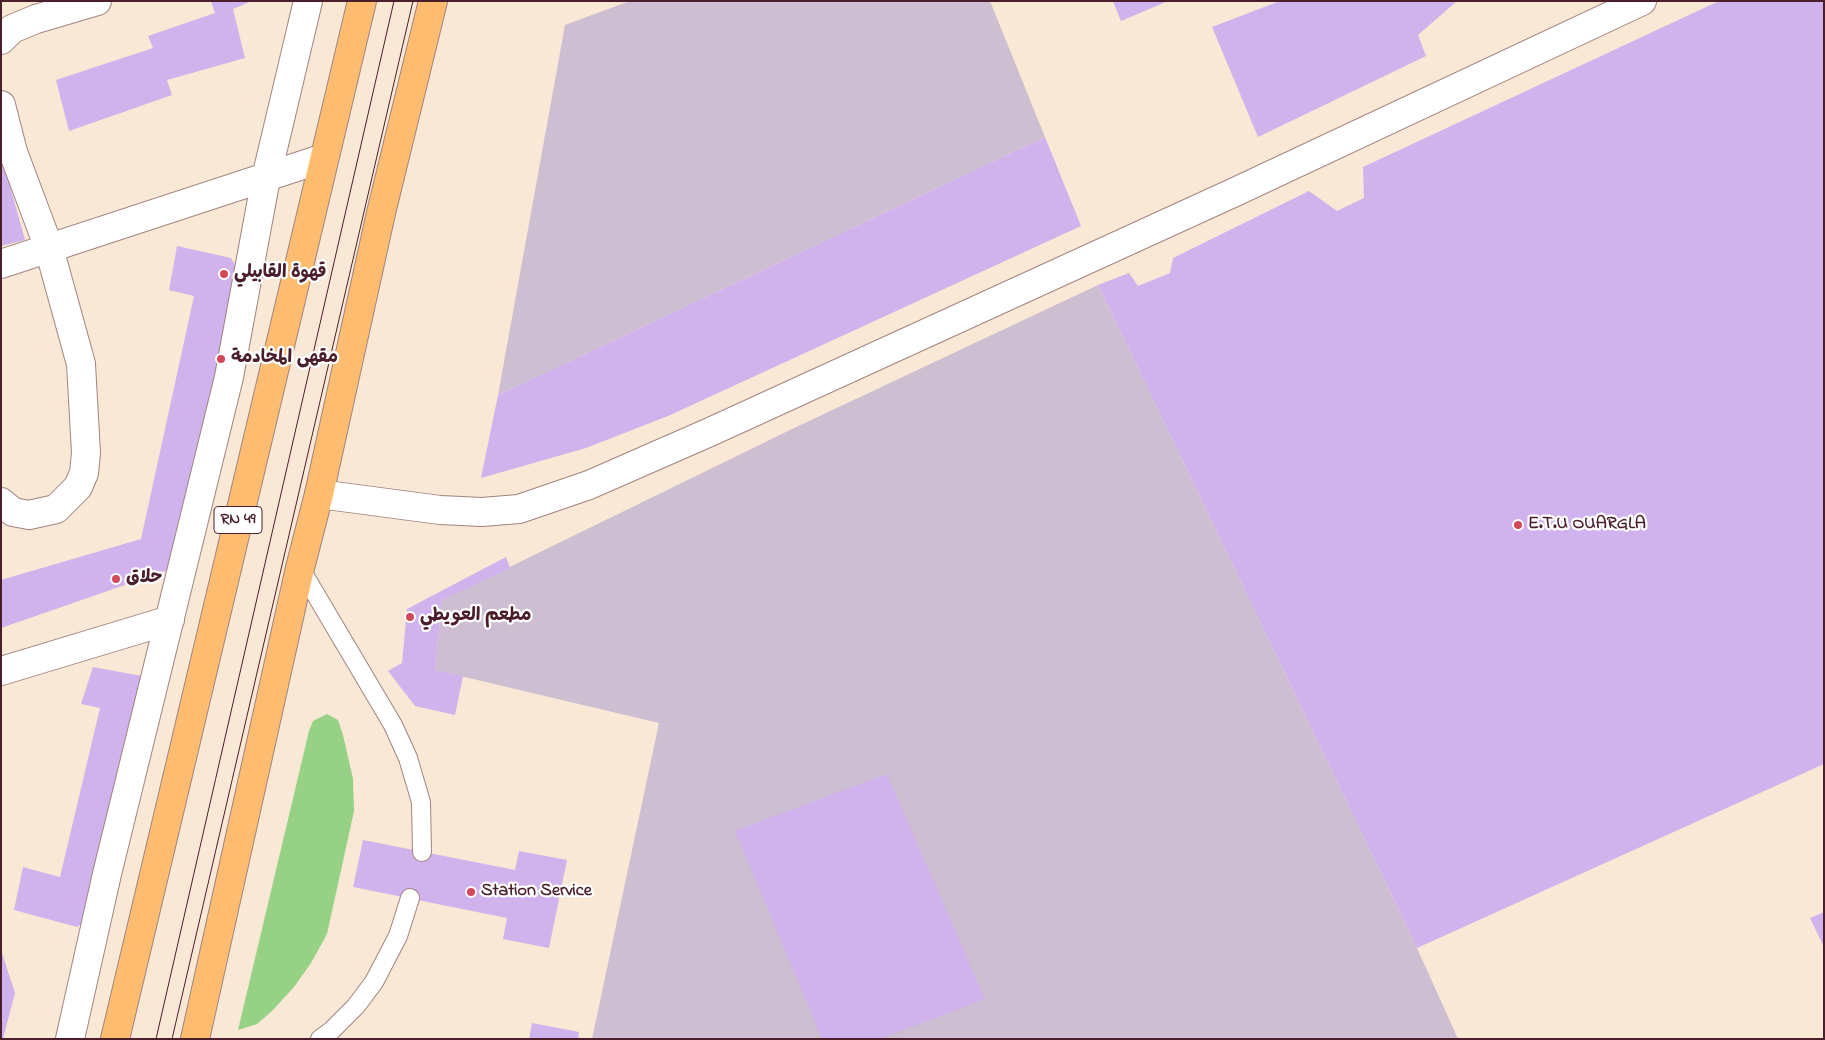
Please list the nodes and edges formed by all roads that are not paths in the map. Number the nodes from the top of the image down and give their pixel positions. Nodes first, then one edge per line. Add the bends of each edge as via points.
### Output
1 (97, 1) edge
2 (308, 1) edge
3 (362, 1) edge
4 (433, 1) edge
5 (1642, 1) edge
6 (1, 40) edge
7 (1, 105) edge
8 (324, 158) junction
9 (266, 178) junction
10 (49, 248) junction
11 (1, 264) edge
12 (319, 494) junction
13 (1, 502) edge
14 (300, 568) junction
15 (170, 620) junction
16 (1, 671) edge
17 (422, 852) dead end
18 (410, 898) dead end
19 (70, 1039) edge
20 (115, 1039) edge
21 (195, 1039) edge
22 (320, 1039) edge

1 - 6 street via 36,19 12,29
2 - 9 street
3 - 8 main road, RN 49
4 - 12 main road via 381,213
5 - 12 street via 1234,192 589,485 518,509 482,512 440,510
7 - 10 street via 12,152
8 - 9 street
8 - 20 main road, RN 49
9 - 10 street
9 - 15 street via 229,377
10 - 11 street
10 - 13 street via 81,364 86,453 84,473 78,487 56,509 29,514 13,512
12 - 14 main road
14 - 17 lane via 393,725 408,758 421,802
14 - 21 main road
15 - 16 street
15 - 19 street
18 - 22 lane via 398,936 374,982 356,1006

